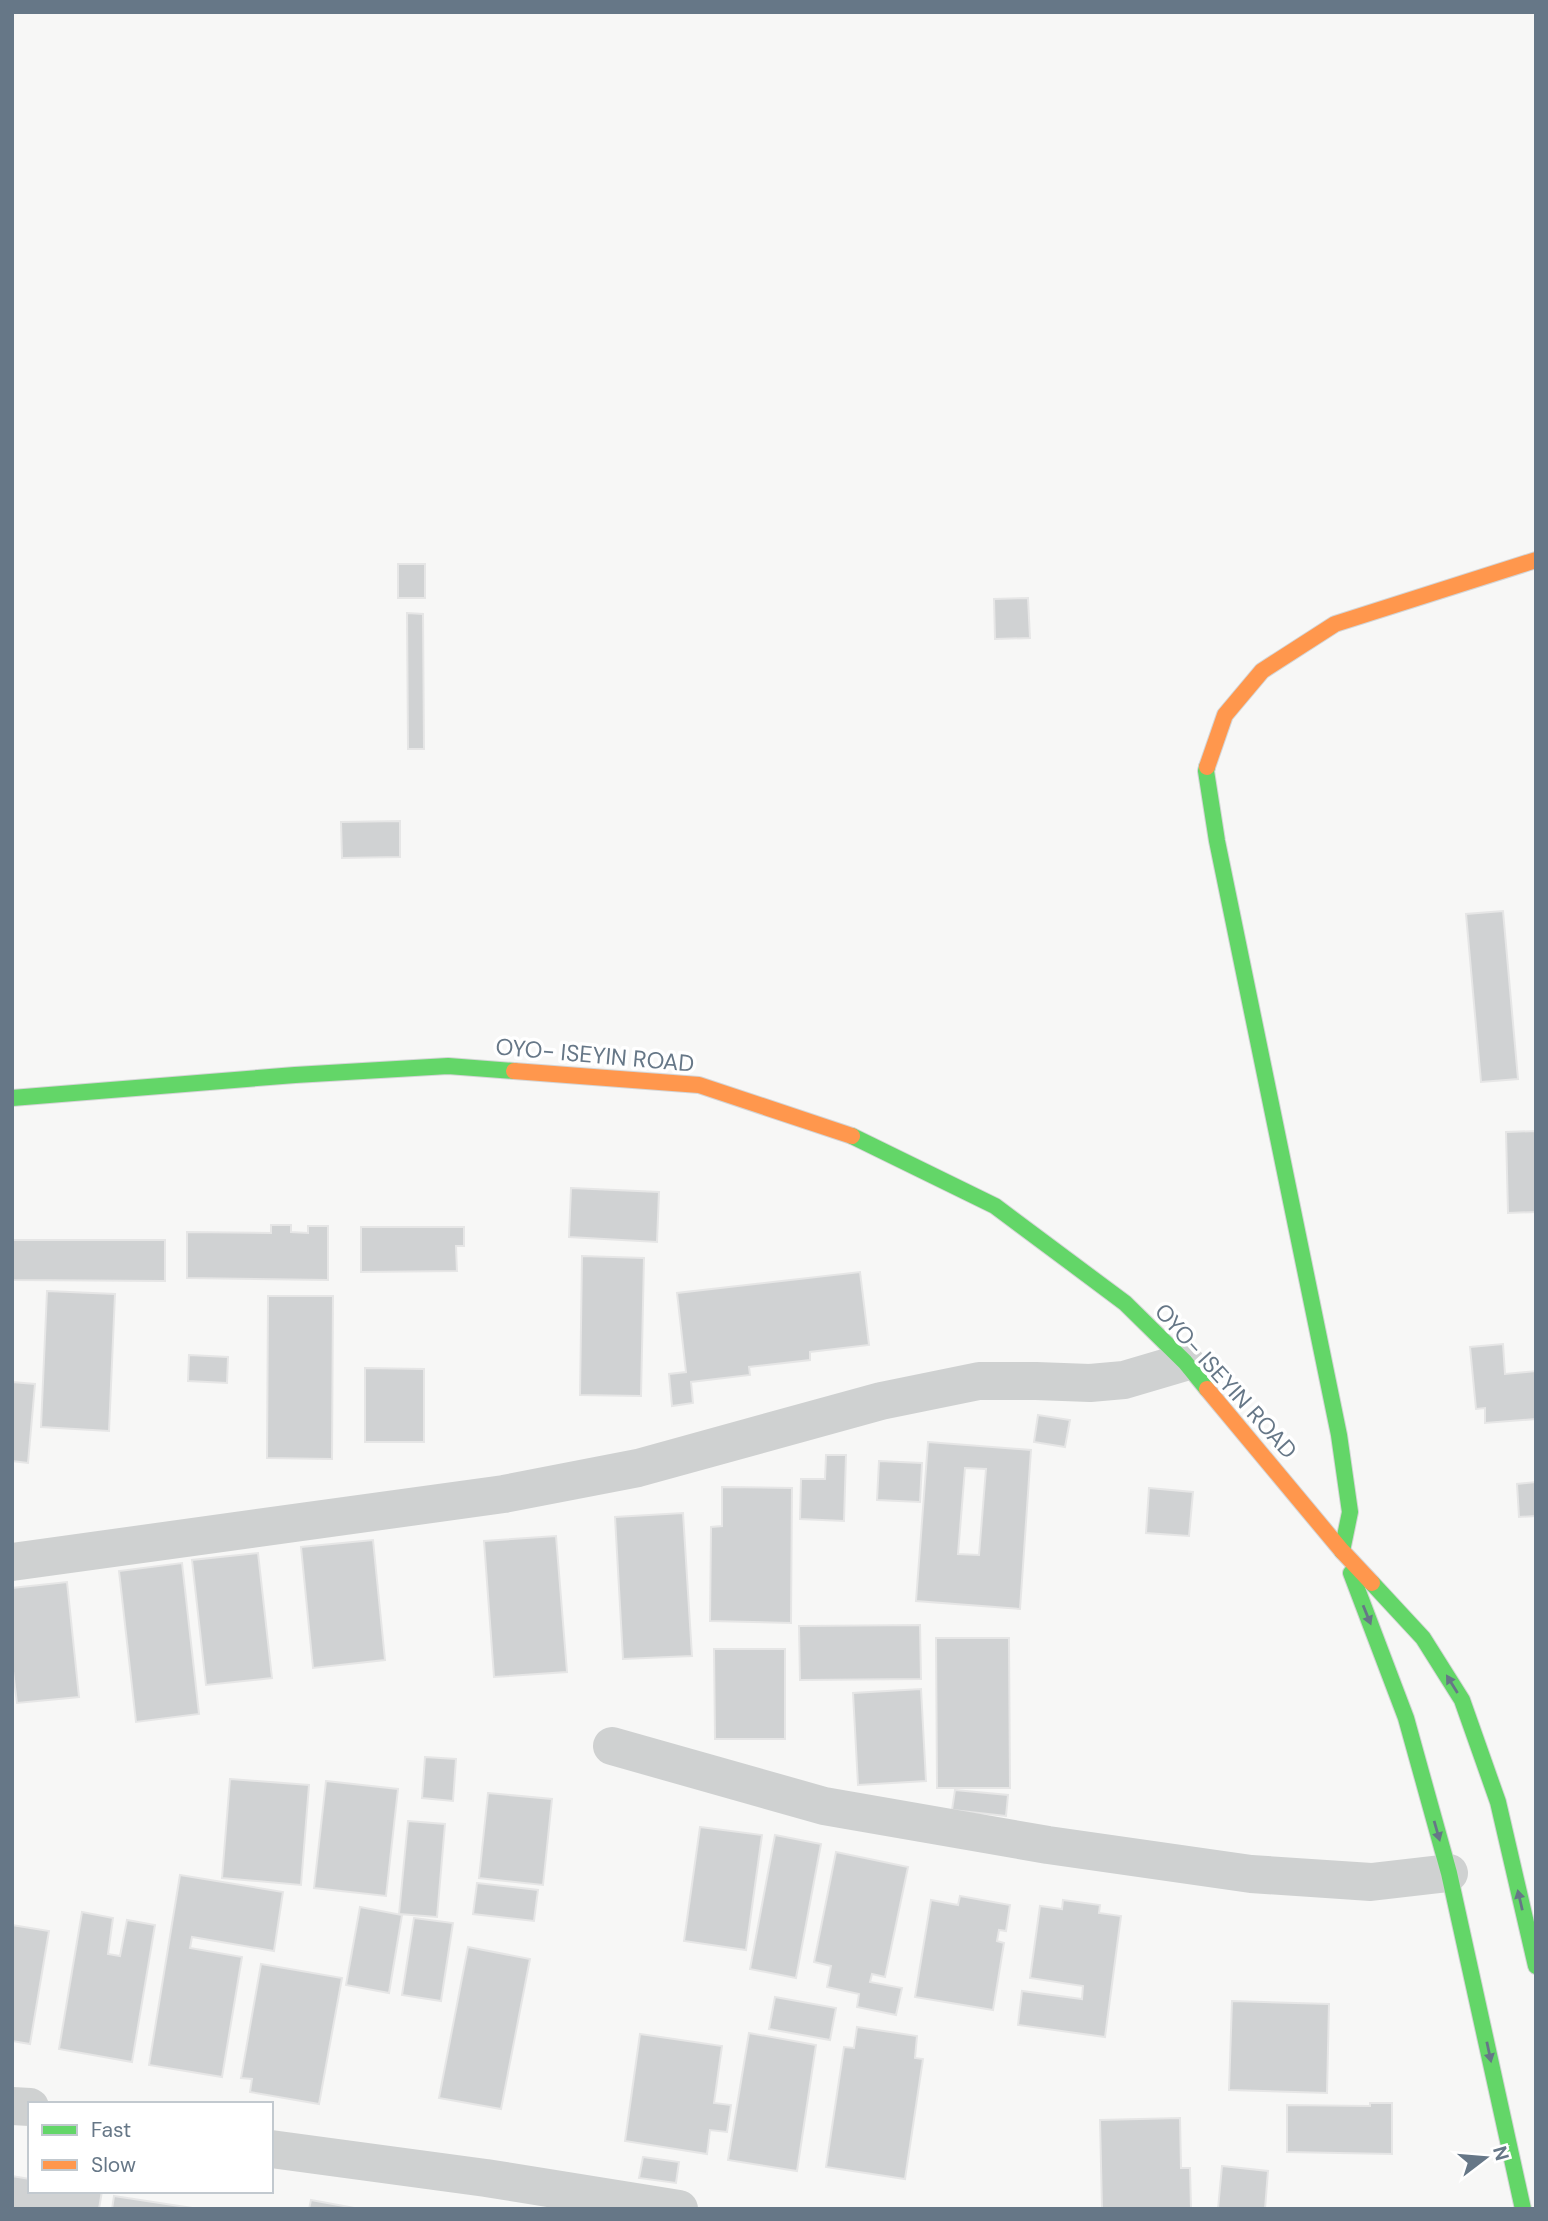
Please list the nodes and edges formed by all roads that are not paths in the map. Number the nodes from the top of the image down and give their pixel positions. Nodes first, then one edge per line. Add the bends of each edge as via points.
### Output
1 (1536, 560) edge
2 (12, 1098) edge
3 (1185, 1362) junction
4 (1342, 1551) junction
5 (12, 1562) edge
6 (612, 1746) dead end
7 (1449, 1873) junction
8 (1536, 1966) edge
9 (273, 2149) edge
10 (679, 2209) edge
11 (1523, 2209) edge

1 - 4 main road via 1335,624 1262,671 1225,715 1206,771 1339,1435 1350,1512
2 - 3 main road, OYO- ISEYIN ROAD via 448,1066 699,1085 854,1137 995,1206 1125,1303
3 - 4 main road, OYO- ISEYIN ROAD
3 - 5 street via 1124,1380 979,1381 881,1401 638,1468 504,1494
4 -> 7 main road via 1406,1718
8 -> 4 main road, OYO- ISEYIN ROAD via 1498,1802 1462,1700 1423,1638
6 - 7 street via 824,1806 1048,1845 1251,1874 1331,1880 1371,1882
7 -> 11 main road
9 - 10 street

